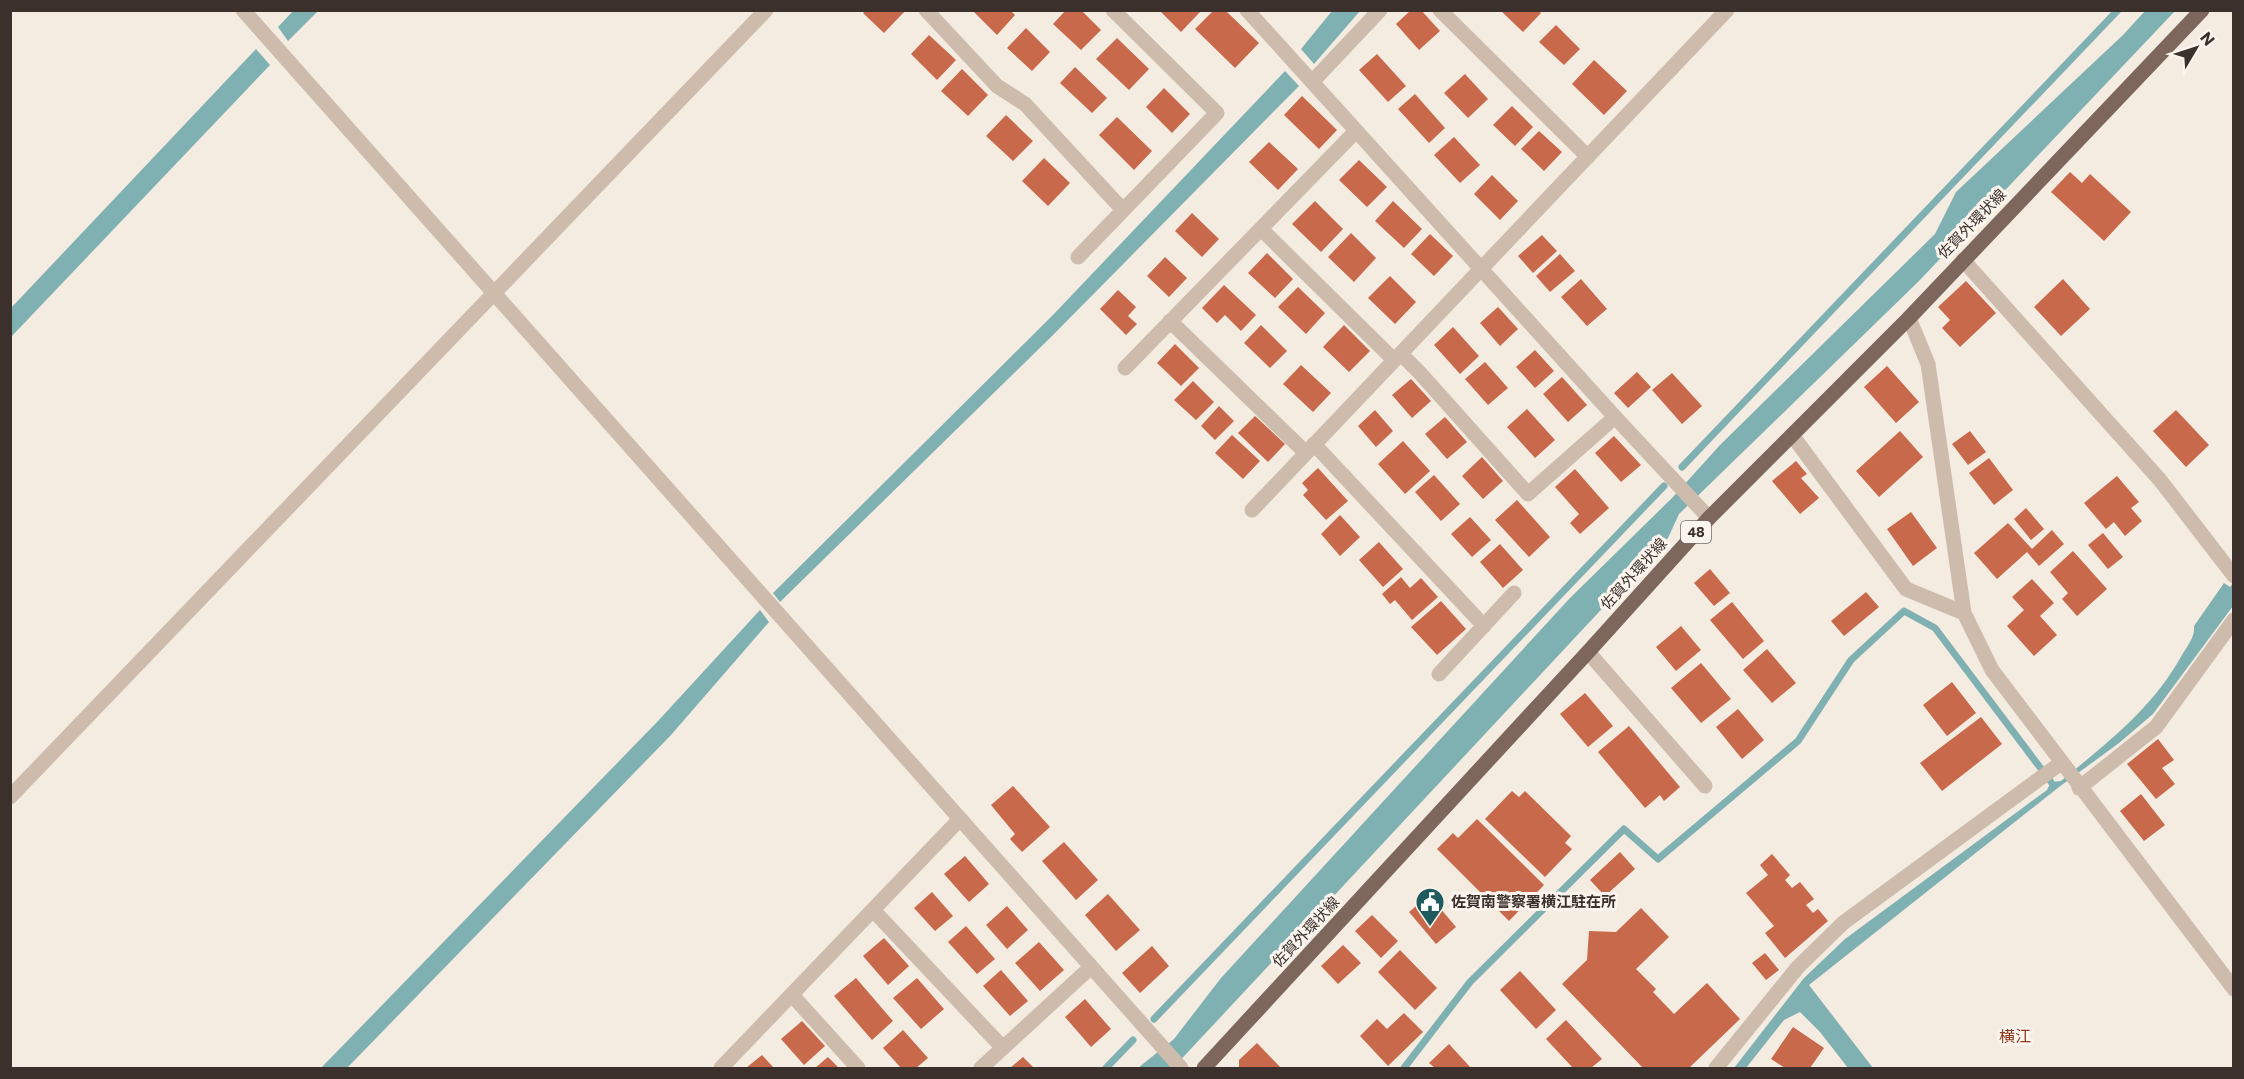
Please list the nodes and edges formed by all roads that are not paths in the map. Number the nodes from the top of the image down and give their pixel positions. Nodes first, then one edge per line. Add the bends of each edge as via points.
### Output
1 (243, 10) edge
2 (766, 10) edge
3 (1247, 10) edge
4 (1380, 10) edge
5 (1440, 10) edge
6 (1727, 10) edge
7 (2202, 10) edge
8 (932, 12) edge
9 (1120, 13) edge
10 (1312, 82) junction
11 (1356, 131) junction
12 (1588, 157) junction
13 (1124, 210) junction
14 (1261, 229) junction
15 (1078, 257) dead end
16 (1963, 260) junction
17 (1481, 270) junction
18 (494, 295) junction
19 (1909, 318) junction
20 (1170, 321) junction
21 (1398, 357) junction
22 (1125, 368) dead end
23 (1614, 417) junction
24 (1792, 435) junction
25 (1310, 449) junction
26 (1252, 510) dead end
27 (1709, 518) junction
28 (2234, 576) edge
29 (1514, 593) dead end
30 (1964, 613) junction
31 (2234, 620) edge
32 (1484, 626) junction
33 (1588, 652) junction
34 (1439, 674) dead end
35 (2050, 771) junction
36 (1705, 786) dead end
37 (2079, 788) junction
38 (10, 797) edge
39 (960, 819) junction
40 (873, 910) junction
41 (1090, 968) junction
42 (2234, 989) edge
43 (792, 995) junction
44 (1003, 1048) junction
45 (721, 1068) edge
46 (858, 1068) edge
47 (981, 1068) edge
48 (1181, 1068) edge
49 (1204, 1068) edge
50 (1716, 1068) edge

1 - 18 street
2 - 18 street
3 - 10 street
4 - 10 street
5 - 12 street
6 - 12 street
7 - 16 main road, 佐賀外環状線 / 48
8 - 13 street via 997,86 1025,104
9 - 13 street via 1217,113
10 - 11 street
11 - 14 street
11 - 17 street
12 - 17 street
13 - 15 street
14 - 20 street
14 - 21 street
16 - 19 main road, 佐賀外環状線 / 48
16 - 28 street via 2160,480
17 - 21 street
17 - 23 street
18 - 38 street
18 - 39 street
19 - 24 main road, 佐賀外環状線 / 48
19 - 30 street via 1928,364
20 - 22 street
20 - 25 street
21 - 23 street via 1420,373 1528,494
21 - 25 street
23 - 27 street
24 - 27 main road, 佐賀外環状線 / 48
24 - 30 street via 1906,589
25 - 26 street
25 - 32 street
27 - 33 main road, 佐賀外環状線 / 48
29 - 32 street
30 - 35 street
31 - 37 street via 2156,727
32 - 34 street
33 - 36 street
33 - 49 main road, 佐賀外環状線 / 48
35 - 37 street
35 - 50 street via 1843,923 1797,967
37 - 42 street
39 - 40 street
39 - 41 street
40 - 43 street
40 - 44 street
41 - 44 street
41 - 48 street
43 - 45 street
43 - 46 street
44 - 47 street

